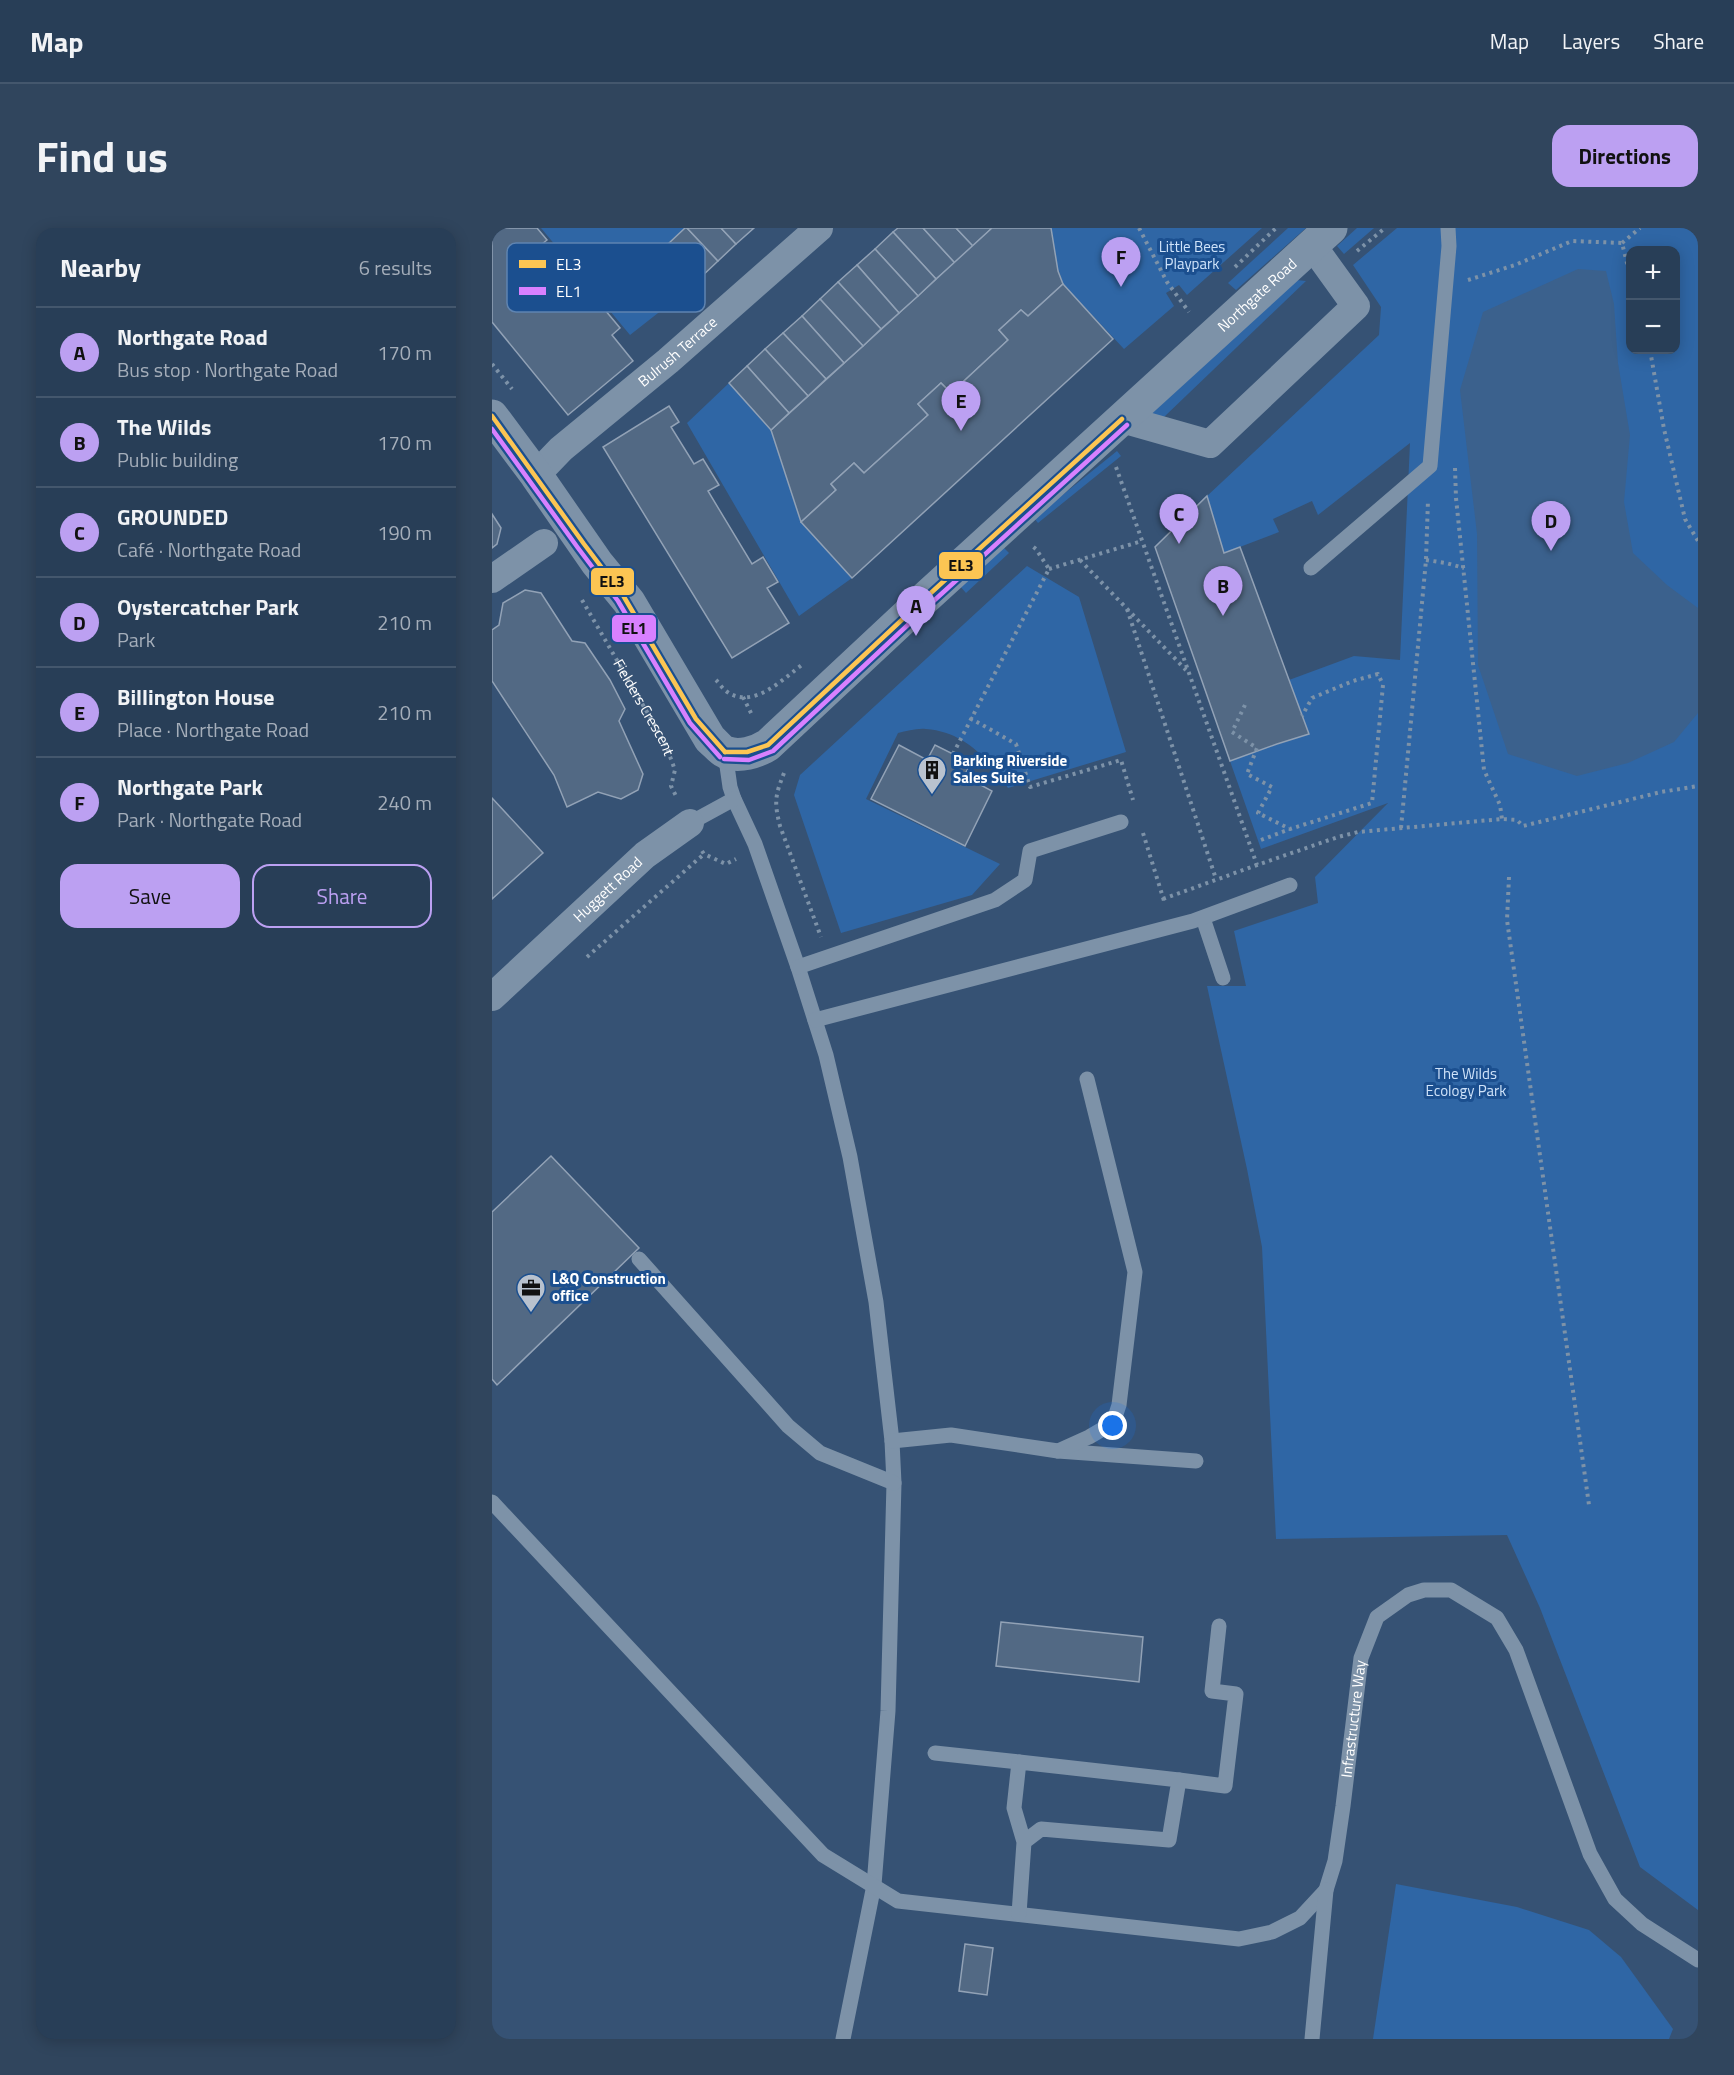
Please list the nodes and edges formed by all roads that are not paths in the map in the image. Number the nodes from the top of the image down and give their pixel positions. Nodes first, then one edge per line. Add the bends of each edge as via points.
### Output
1 (819, 228) edge
2 (1448, 228) edge
3 (1321, 237) edge
4 (492, 417) edge
5 (1122, 419) junction
6 (536, 475) junction
7 (544, 543) dead end
8 (1311, 568) dead end
9 (492, 579) edge
10 (725, 752) junction
11 (734, 799) junction
12 (689, 822) joint
13 (1121, 822) dead end
14 (1290, 885) dead end
15 (1203, 918) junction
16 (798, 967) junction
17 (1223, 978) dead end
18 (492, 997) edge
19 (815, 1020) junction
20 (1087, 1079) dead end
21 (639, 1259) dead end
22 (892, 1440) junction
23 (1058, 1451) junction
24 (1196, 1461) dead end
25 (894, 1483) junction
26 (492, 1502) edge
27 (1220, 1626) dead end
28 (935, 1753) dead end
29 (1019, 1762) junction
30 (1179, 1780) junction
31 (1024, 1842) junction
32 (874, 1885) junction
33 (1326, 1890) junction
34 (1019, 1914) junction
35 (1698, 1960) edge
36 (843, 2039) edge
37 (1312, 2039) edge

1 - 6 street, Bulrush Terrace via 561,449
2 - 8 lane via 1430,466
3 - 5 street, Northgate Road
3 - 5 street via 1356,306 1210,444
4 - 6 street
5 - 10 street, Northgate Road via 768,745 745,754
6 - 10 street via 628,602 710,739
7 - 9 street
10 - 11 lane
11 - 12 lane, Huggett Road
11 - 16 lane via 755,844
12 - 18 street, Huggett Road via 645,855
13 - 16 lane via 1030,851 1025,880 995,900
14 - 15 lane
15 - 17 lane
15 - 19 lane
16 - 19 lane
19 - 22 lane via 850,1157 876,1302
20 - 23 lane via 1135,1272 1119,1405 1113,1423
21 - 25 lane via 797,1434 820,1453
22 - 23 lane via 951,1435
22 - 25 lane
23 - 24 lane
25 - 32 lane via 888,1711
26 - 32 lane, Infrastructure Way via 823,1855
27 - 30 lane via 1212,1691 1236,1694 1225,1786
28 - 29 lane
29 - 30 lane
29 - 31 lane via 1014,1808
30 - 31 lane via 1169,1840 1041,1829
31 - 34 lane
32 - 34 lane, Infrastructure Way via 898,1902
32 - 36 lane
33 - 34 lane, Infrastructure Way via 1300,1918 1272,1932 1239,1939
33 - 35 lane, Infrastructure Way via 1335,1861 1360,1658 1377,1617 1408,1594 1451,1590 1497,1618 1516,1650 1590,1854 1615,1899 1642,1924
33 - 37 lane

